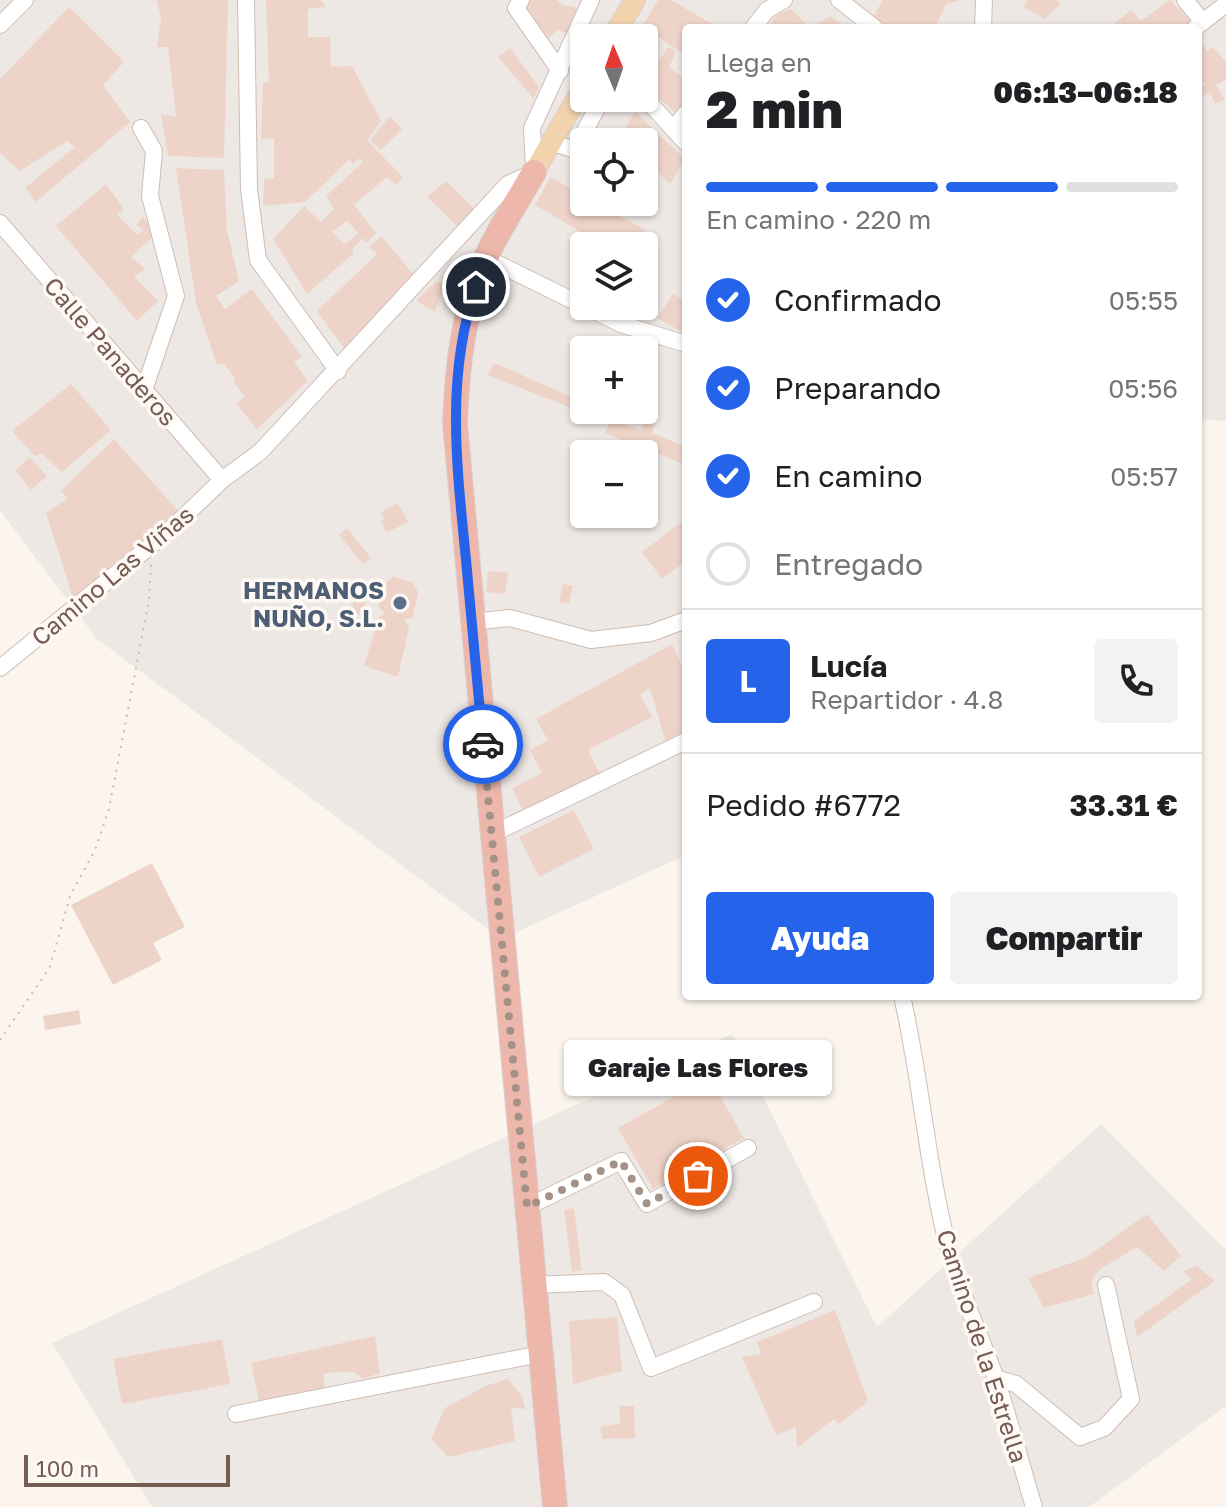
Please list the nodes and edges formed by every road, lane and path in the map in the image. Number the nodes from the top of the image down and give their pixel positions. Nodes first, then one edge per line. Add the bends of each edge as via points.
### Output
1 (25, 0) edge
2 (246, 0) edge
3 (521, 0) edge
4 (635, 0) edge
5 (784, 0) edge
6 (839, 0) edge
7 (984, 0) edge
8 (1185, 0) edge
9 (587, 2) edge
10 (1226, 4) edge
11 (620, 24) edge
12 (756, 24) edge
13 (870, 24) edge
14 (983, 24) edge
15 (1198, 24) edge
16 (1200, 24) edge
17 (0, 25) edge
18 (560, 71) junction
19 (570, 110) edge
20 (658, 111) edge
21 (595, 112) edge
22 (682, 118) edge
23 (141, 128) dead end
24 (674, 128) junction
25 (682, 138) edge
26 (551, 142) junction
27 (534, 172) junction
28 (0, 223) edge
29 (486, 258) junction
30 (570, 299) edge
31 (613, 320) edge
32 (682, 343) edge
33 (338, 371) junction
34 (144, 390) junction
35 (222, 480) junction
36 (153, 544) junction
37 (682, 621) edge
38 (472, 622) junction
39 (0, 668) edge
40 (682, 743) edge
41 (492, 834) junction
42 (903, 1000) edge
43 (0, 1040) edge
44 (748, 1148) dead end
45 (527, 1207) junction
46 (534, 1285) junction
47 (1106, 1285) dead end
48 (814, 1302) dead end
49 (540, 1354) junction
50 (995, 1378) junction
51 (236, 1414) dead end
52 (555, 1507) edge
53 (1034, 1507) edge

1 - 17 street
2 - 33 street via 249,189 258,260
3 - 18 street via 516,8
4 - 11 main road
5 - 12 street
6 - 13 street
7 - 14 street
8 - 15 street
9 - 18 street
10 - 16 street
18 - 27 street via 532,128
19 - 26 main road
20 - 24 street
21 - 26 street via 575,150
22 - 24 street
23 - 34 street via 154,151 150,196 176,296
24 - 25 street
26 - 27 main road
27 - 29 highway
27 - 33 street, Camino Las Viñas via 508,184
28 - 34 street, Calle Panaderos
29 - 30 street
29 - 38 highway via 466,315 456,394
31 - 32 street
33 - 35 street, Camino Las Viñas via 260,452
34 - 35 street, Calle Panaderos
35 - 36 street, Camino Las Viñas
36 - 39 street, Camino Las Viñas
36 - 43 path via 149,600 109,809 70,896 50,967
37 - 38 street via 651,633 591,640 510,618
38 - 41 highway
40 - 41 street
41 - 45 highway
42 - 50 street, Camino de la Estrella via 948,1248
44 - 45 street via 647,1204 621,1161
45 - 46 highway
46 - 48 street via 604,1282 622,1295 651,1368
46 - 49 highway
47 - 50 street via 1131,1399 1104,1428 1080,1437 1016,1384
49 - 51 street
49 - 52 highway
50 - 53 street, Camino de la Estrella

